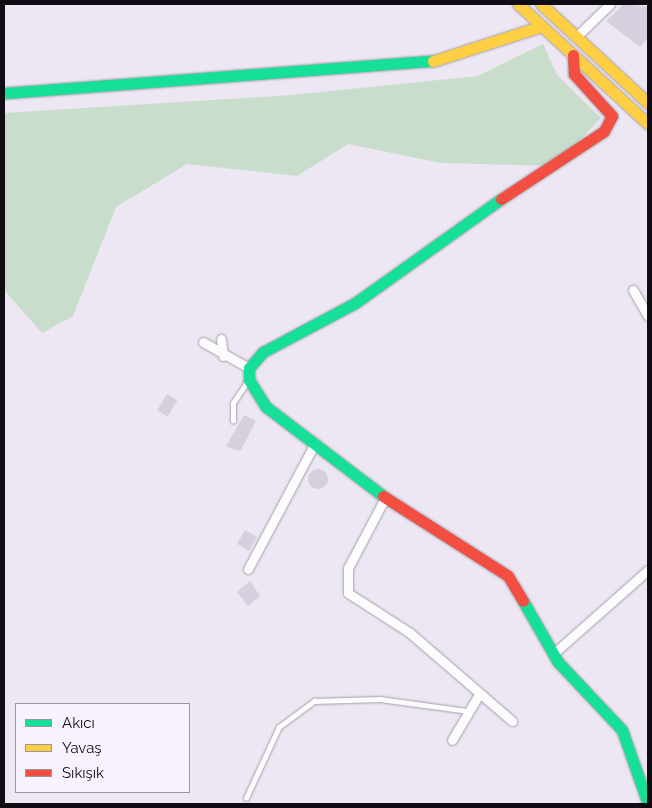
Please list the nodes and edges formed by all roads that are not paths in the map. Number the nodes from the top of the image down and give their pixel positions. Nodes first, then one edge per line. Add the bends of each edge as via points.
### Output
1 (518, 4) edge
2 (541, 4) edge
3 (610, 4) edge
4 (540, 24) junction
5 (576, 37) junction
6 (572, 55) junction
7 (4, 93) edge
8 (648, 103) edge
9 (648, 124) edge
10 (633, 290) dead end
11 (647, 312) edge
12 (221, 339) dead end
13 (203, 342) dead end
14 (223, 356) junction
15 (249, 374) junction
16 (233, 421) dead end
17 (314, 443) junction
18 (385, 498) junction
19 (248, 569) dead end
20 (648, 570) edge
21 (553, 654) junction
22 (478, 696) junction
23 (472, 712) junction
24 (512, 721) dead end
25 (452, 740) dead end
26 (246, 798) dead end
27 (648, 804) edge

1 - 4 main road
2 - 5 main road
3 - 5 street
4 - 6 main road
4 - 7 main road via 420,65
5 - 8 main road
6 - 9 main road
6 - 15 main road via 574,74 612,116 604,132 452,231 355,304 263,352
10 - 11 street
12 - 14 street
13 - 14 street
14 - 15 street
15 - 16 lane via 233,403
15 - 17 main road via 266,408
17 - 18 main road
17 - 19 street
18 - 21 main road via 419,524 508,576
18 - 22 street via 348,568 348,593 410,634
20 - 21 street
21 - 27 main road via 622,730
22 - 23 street
22 - 24 street
23 - 25 street
23 - 26 lane via 380,699 314,701 280,727

